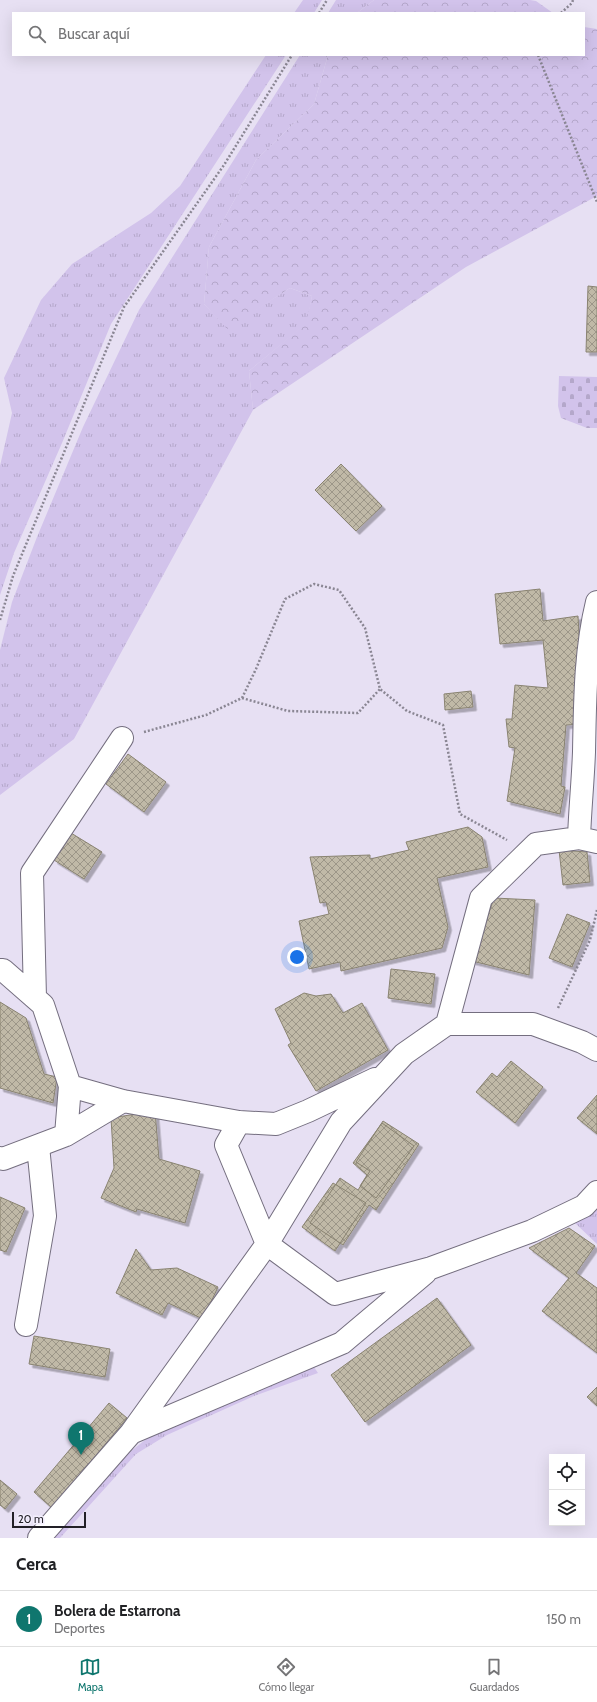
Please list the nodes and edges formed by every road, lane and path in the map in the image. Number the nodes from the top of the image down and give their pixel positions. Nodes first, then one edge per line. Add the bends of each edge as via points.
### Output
1 (327, 0) edge
2 (573, 0) edge
3 (320, 12) edge
4 (562, 12) edge
5 (291, 56) edge
6 (538, 56) edge
7 (597, 202) edge
8 (597, 602) edge
9 (0, 620) edge
10 (380, 689) junction
11 (242, 698) junction
12 (122, 738) joint
13 (590, 744) edge
14 (588, 840) edge
15 (528, 852) junction
16 (597, 910) edge
17 (0, 970) edge
18 (35, 998) junction
19 (447, 1024) junction
20 (548, 1029) junction
21 (597, 1050) edge
22 (385, 1074) junction
23 (70, 1086) junction
24 (124, 1101) junction
25 (239, 1122) junction
26 (66, 1135) junction
27 (38, 1146) junction
28 (0, 1158) edge
29 (597, 1192) edge
30 (267, 1244) junction
31 (430, 1268) junction
32 (26, 1325) dead end
33 (131, 1433) junction
34 (39, 1538) edge

1 - 3 path
2 - 4 path
5 - 9 path via 224,165 124,307 12,576
6 - 7 path
8 - 13 street via 590,636 584,709
10 - 11 path via 358,713 288,711
10 - 11 path via 365,628 339,590 314,584 285,599
10 - 15 path via 407,711 443,726 460,814
11 - 12 path via 206,715
12 - 18 street via 32,873
13 - 14 street
14 - 15 street via 536,844
15 - 19 street via 481,898
16 - 20 path via 590,940
17 - 18 street
18 - 23 street via 43,1005
19 - 20 street via 533,1024
19 - 22 street via 404,1054
20 - 21 street
22 - 25 street via 276,1124
22 - 30 street via 341,1122
23 - 24 street
23 - 26 street
24 - 25 street
24 - 26 street
25 - 30 street via 226,1145
26 - 27 street
27 - 28 street
27 - 32 street via 45,1216
29 - 31 street via 584,1206 532,1231
30 - 31 street via 335,1294
30 - 33 street
31 - 33 street via 342,1343
33 - 34 street

